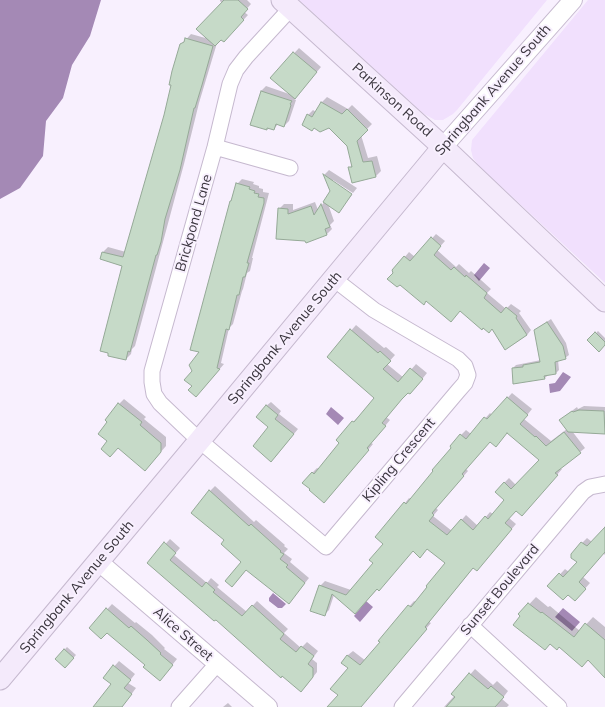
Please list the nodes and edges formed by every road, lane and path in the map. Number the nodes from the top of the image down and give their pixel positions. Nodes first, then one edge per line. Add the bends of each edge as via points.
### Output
1 (573, 0) edge
2 (286, 4) edge
3 (215, 146) junction
4 (443, 147) junction
5 (290, 168) dead end
6 (334, 279) junction
7 (605, 301) edge
8 (200, 441) junction
9 (605, 484) edge
10 (99, 562) junction
11 (470, 625) junction
12 (217, 664) junction
13 (0, 679) edge
14 (180, 707) edge
15 (268, 707) edge
16 (402, 707) edge
17 (559, 707) edge

1 - 4 street, Springbank Avenue South
2 - 3 street, Brickpond Lane via 236,70 229,87
2 - 4 main road, Parkinson Road
3 - 5 street
3 - 8 street, Brickpond Lane via 152,373 154,394 160,403
4 - 6 main road, Springbank Avenue South
4 - 7 main road, Parkinson Road
6 - 8 main road, Springbank Avenue South
6 - 8 street, Kipling Crescent via 374,310 458,359 468,375 457,392 326,547
8 - 10 main road, Springbank Avenue South
9 - 11 street, Sunset Boulevard via 590,487 583,492
10 - 12 street, Alice Street
10 - 13 main road, Springbank Avenue South
11 - 16 street, Sunset Boulevard
11 - 17 street
12 - 14 street
12 - 15 street, Alice Street

